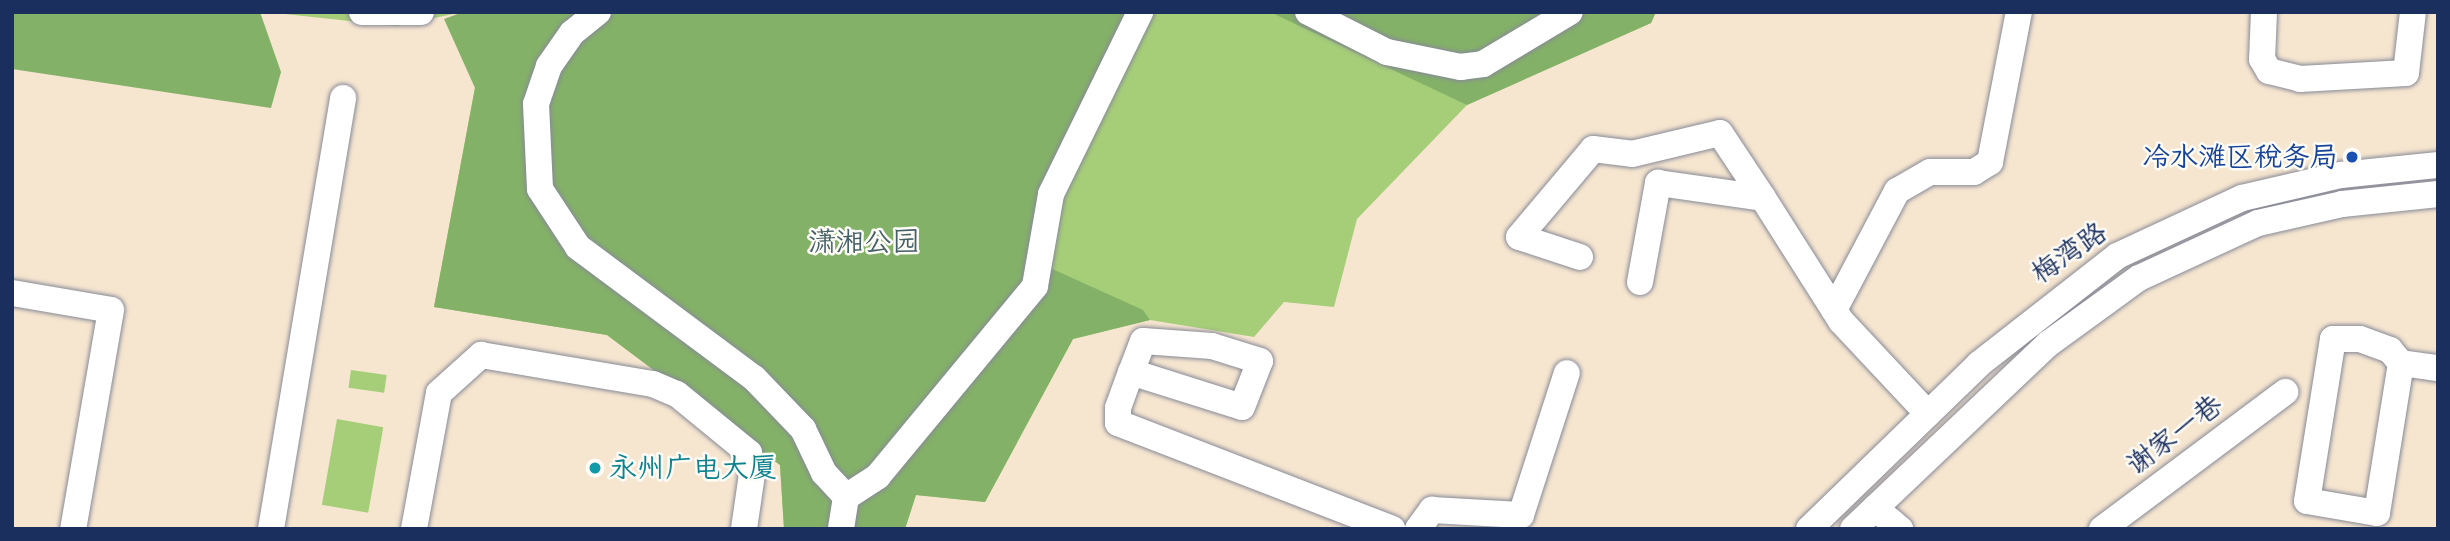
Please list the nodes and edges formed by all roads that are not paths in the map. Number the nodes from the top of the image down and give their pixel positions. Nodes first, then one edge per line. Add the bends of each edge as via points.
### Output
1 (362, 12) edge
2 (421, 12) edge
3 (598, 12) edge
4 (1140, 12) edge
5 (1308, 12) edge
6 (1570, 12) edge
7 (2019, 12) edge
8 (2264, 12) edge
9 (2413, 12) edge
10 (343, 98) dead end
11 (2438, 165) edge
12 (2438, 194) edge
13 (1763, 198) junction
14 (1580, 257) dead end
15 (1640, 282) dead end
16 (12, 293) edge
17 (1834, 310) junction
18 (2400, 363) junction
19 (2438, 368) edge
20 (1131, 372) dead end
21 (1567, 373) dead end
22 (2285, 392) dead end
23 (1928, 414) junction
24 (846, 497) junction
25 (1875, 508) junction
26 (73, 529) edge
27 (271, 529) edge
28 (414, 529) edge
29 (744, 529) edge
30 (841, 529) edge
31 (1392, 529) edge
32 (1418, 529) edge
33 (1809, 529) edge
34 (1853, 529) edge
35 (1900, 529) edge
36 (2102, 529) edge

1 - 2 street
3 - 24 street via 572,33 549,66 536,104 540,190 578,247 782,406
4 - 24 street via 1051,194 1035,286 878,476
5 - 6 street via 1387,52 1460,67 1483,64
7 - 17 street via 1990,162 1974,172 1930,172 1897,191
8 - 9 street via 2262,59 2269,71 2300,79 2406,73
10 - 27 street
11 - 23 street, 梅湾路 via 2295,183 2159,232 2071,287
12 - 25 street via 2297,213 2182,253 2048,344
13 - 14 street via 1720,133 1632,154 1592,149 1519,237
13 - 15 street via 1658,183
13 - 17 street
16 - 26 street via 111,310
17 - 23 street
18 - 18 street via 2378,344 2333,339 2307,501 2377,513
18 - 19 street
20 - 31 street via 1115,416 1122,427
21 - 32 street via 1521,515 1432,510
22 - 36 street, 谢家一巷
23 - 33 street, 梅湾路
24 - 30 street
25 - 34 street
25 - 35 street
28 - 29 street via 439,393 481,355 653,384 677,394 749,453 752,474

